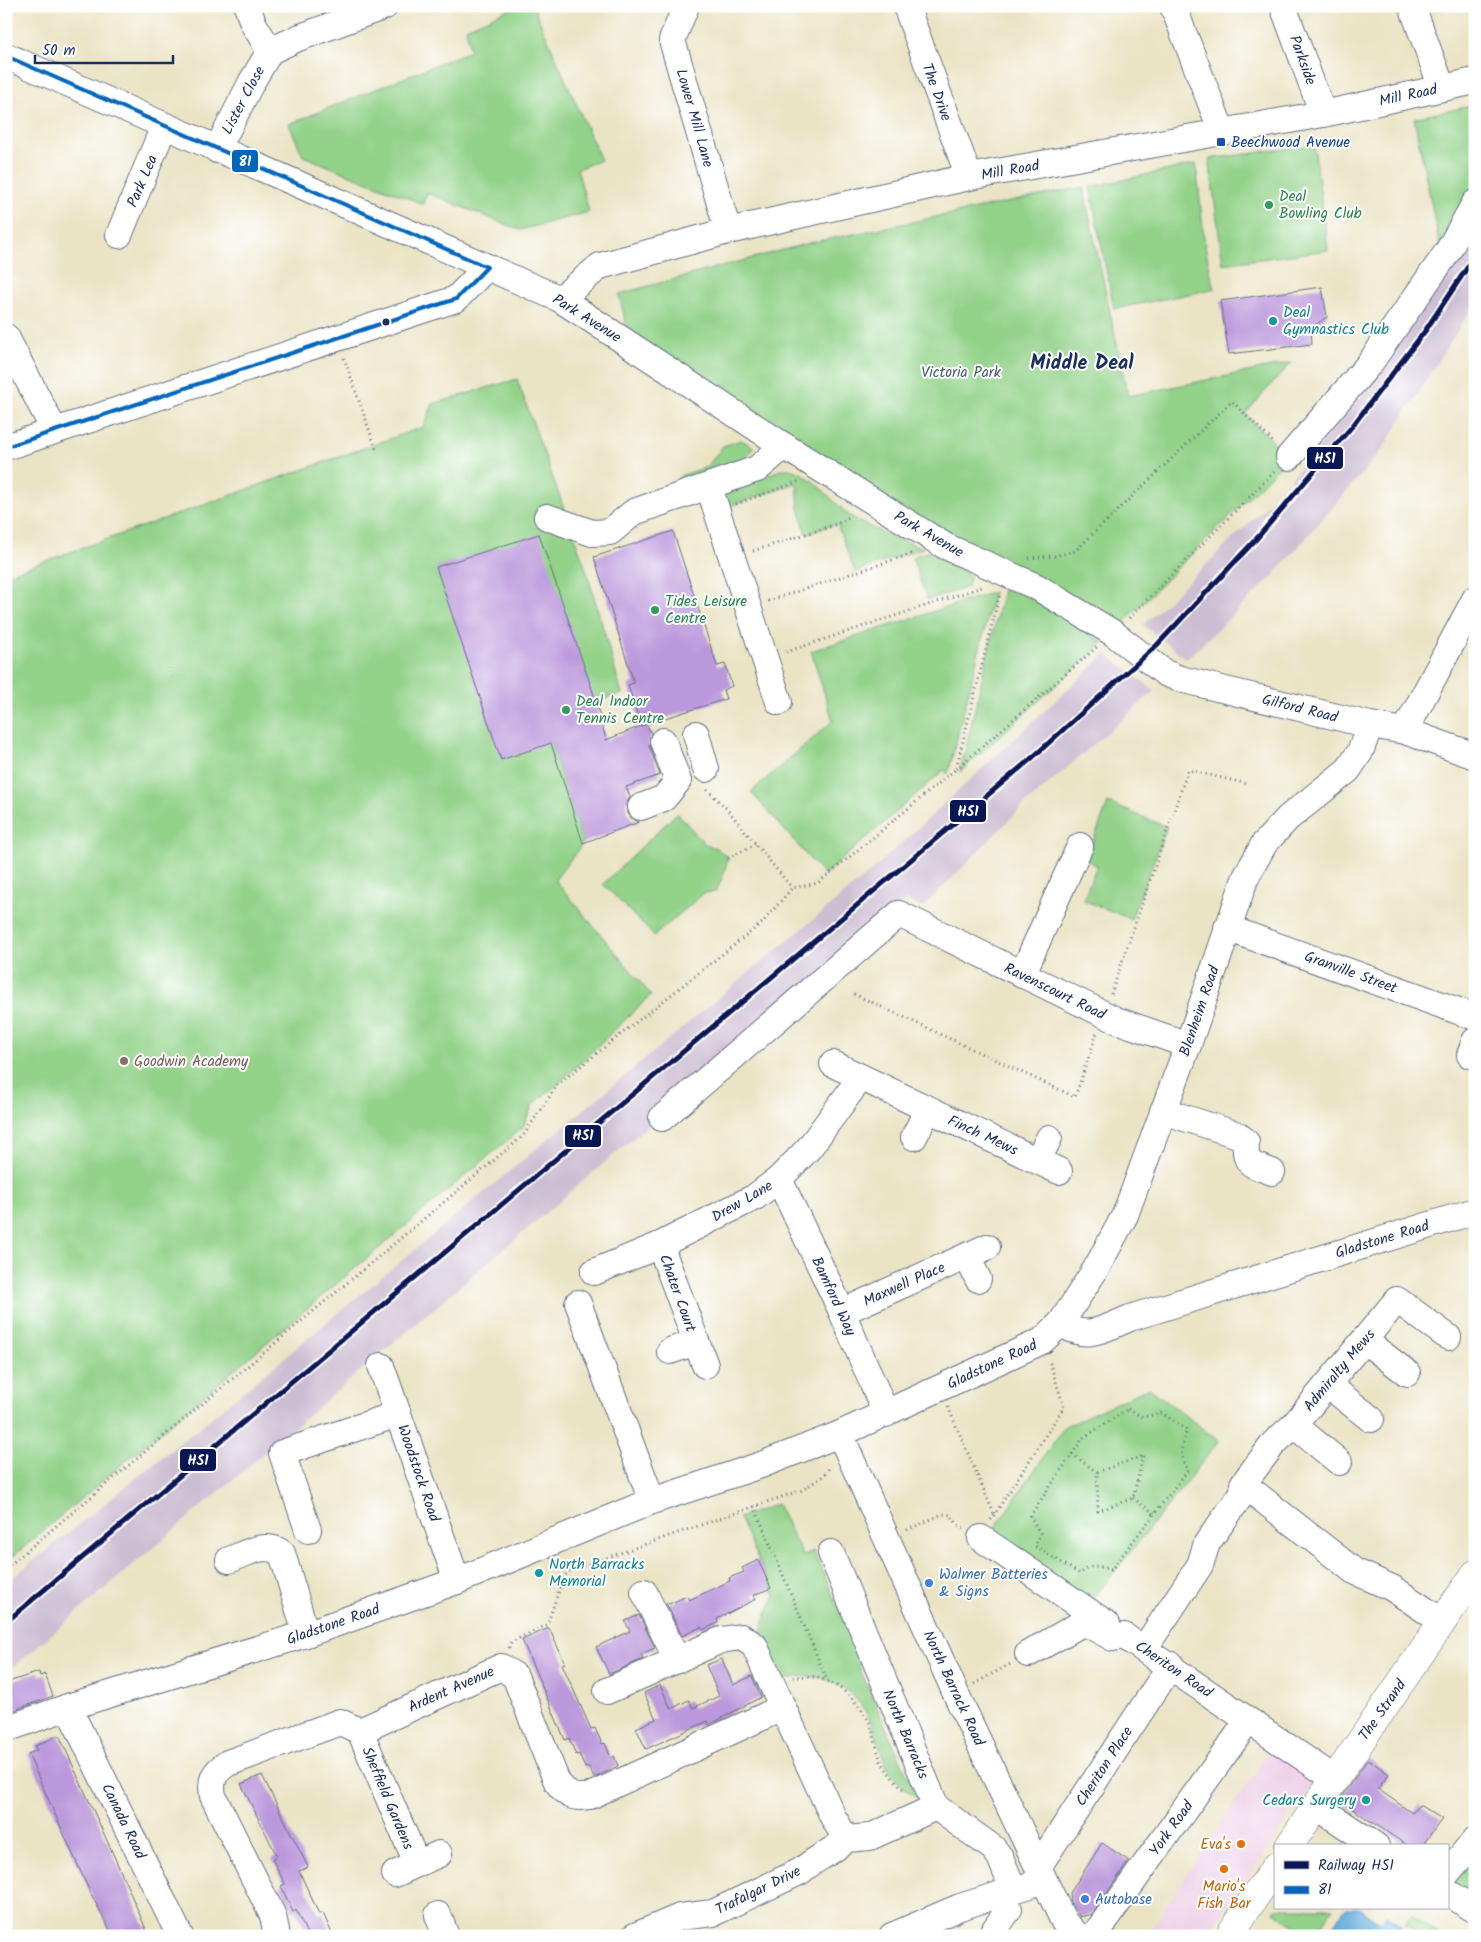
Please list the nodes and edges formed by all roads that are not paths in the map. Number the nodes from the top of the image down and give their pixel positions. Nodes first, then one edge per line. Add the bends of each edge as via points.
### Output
1 (247, 6) edge
2 (385, 6) edge
3 (686, 6) edge
4 (906, 6) edge
5 (1173, 6) edge
6 (1283, 6) edge
7 (1412, 6) edge
8 (270, 51) junction
9 (6, 56) edge
10 (1475, 81) edge
11 (1442, 88) junction
12 (1322, 114) junction
13 (164, 126) junction
14 (1222, 132) junction
15 (217, 150) junction
16 (969, 177) junction
17 (1475, 202) edge
18 (728, 231) junction
19 (119, 235) dead end
20 (486, 267) junction
21 (560, 299) junction
22 (6, 337) edge
23 (54, 430) junction
24 (784, 446) junction
25 (6, 447) edge
26 (1289, 457) road end
27 (713, 499) junction
28 (547, 517) dead end
29 (1475, 599) edge
30 (1467, 632) edge
31 (1122, 641) joint
32 (779, 702) dead end
33 (1370, 725) junction
34 (1405, 731) junction
35 (696, 734) dead end
36 (663, 741) dead end
37 (1475, 756) edge
38 (703, 777) road end
39 (641, 807) dead end
40 (1080, 846) dead end
41 (1227, 928) junction
42 (1022, 975) junction
43 (1475, 1017) edge
44 (1188, 1046) junction
45 (833, 1064) dead end
46 (861, 1077) junction
47 (928, 1109) junction
48 (1163, 1111) junction
49 (662, 1118) dead end
50 (914, 1136) dead end
51 (1049, 1156) dead end
52 (1272, 1172) dead end
53 (780, 1179) junction
54 (1475, 1211) edge
55 (650, 1249) junction
56 (594, 1272) dead end
57 (978, 1279) dead end
58 (578, 1303) dead end
59 (842, 1312) junction
60 (1061, 1323) junction
61 (1448, 1337) dead end
62 (1364, 1340) junction
63 (670, 1351) dead end
64 (382, 1366) dead end
65 (1407, 1373) dead end
66 (1328, 1385) junction
67 (398, 1414) junction
68 (886, 1414) junction
69 (1371, 1420) dead end
70 (1294, 1425) junction
71 (834, 1436) junction
72 (1339, 1462) dead end
73 (1247, 1487) junction
74 (652, 1501) junction
75 (308, 1530) dead end
76 (981, 1538) road end
77 (831, 1553) dead end
78 (229, 1560) dead end
79 (1475, 1574) edge
80 (457, 1581) junction
81 (644, 1592) dead end
82 (1443, 1622) junction
83 (306, 1634) junction
84 (1124, 1636) junction
85 (1150, 1640) dead end
86 (1028, 1654) road end
87 (677, 1660) junction
88 (1171, 1665) junction
89 (607, 1692) dead end
90 (779, 1698) junction
91 (68, 1707) junction
92 (1248, 1721) junction
93 (6, 1729) edge
94 (360, 1731) junction
95 (1335, 1779) junction
96 (1316, 1806) junction
97 (936, 1807) junction
98 (846, 1839) junction
99 (1475, 1840) edge
100 (1290, 1844) edge
101 (1373, 1844) edge
102 (417, 1864) dead end
103 (1274, 1868) edge
104 (1448, 1872) edge
105 (1041, 1874) junction
106 (1008, 1891) junction
107 (1448, 1893) edge
108 (1475, 1910) edge
109 (180, 1936) edge
110 (274, 1936) edge
111 (635, 1936) edge
112 (892, 1936) edge
113 (990, 1936) edge
114 (1078, 1936) edge
115 (1094, 1936) edge
116 (1229, 1936) edge

1 - 8 street, Lister Close
2 - 8 street, Lister Close
3 - 18 street, Lower Mill Lane via 672,40
4 - 16 street, The Drive
5 - 14 street
6 - 12 street, Parkside
7 - 11 street
8 - 15 street, Lister Close
9 - 13 street, Park Avenue
10 - 11 street, Mill Road
11 - 12 street, Mill Road
12 - 14 street, Mill Road
13 - 15 street, Park Avenue
13 - 19 street, Park Lea
14 - 16 street, Mill Road
15 - 20 street, Park Avenue
16 - 18 street, Mill Road
17 - 26 street via 1448,251 1370,363
18 - 21 street, Mill Road via 600,266
20 - 21 street, Park Avenue
20 - 23 street via 456,299
21 - 24 street, Park Avenue
22 - 23 street
23 - 25 street
24 - 27 street
24 - 31 street, Park Avenue via 945,546 1004,578 1038,587
27 - 28 street via 634,512 610,532 592,533
27 - 32 street
29 - 30 street
30 - 34 street
31 - 33 street, Gilford Road via 1165,673 1180,679
33 - 34 street, Gilford Road
33 - 41 street, Blenheim Road via 1360,752 1348,770 1288,818 1264,844 1245,879
34 - 37 street, Gilford Road
35 - 38 street
36 - 39 street via 678,781 664,798
40 - 42 street
41 - 43 street, Granville Street
41 - 44 street, Blenheim Road
42 - 44 street, Ravenscourt Road via 1104,1014
42 - 49 street, Ravenscourt Road via 899,914
44 - 48 street, Blenheim Road
45 - 46 street, Finch Mews
46 - 47 street, Finch Mews
46 - 53 street, Drew Lane via 809,1148
47 - 50 street
47 - 51 street, Finch Mews
48 - 52 street via 1238,1135 1246,1142 1248,1162
48 - 60 street, Blenheim Road via 1125,1215
53 - 55 street, Drew Lane via 755,1197
53 - 59 street, Bamford Way
54 - 60 street, Gladstone Road via 1130,1318 1089,1334 1070,1330
55 - 56 street, Drew Lane
55 - 63 street, Chater Court via 701,1354
57 - 59 street, Maxwell Place via 977,1252
58 - 74 street
59 - 68 street, Bamford Way
60 - 68 street, Gladstone Road via 1042,1341
61 - 62 street, Admiralty Mews via 1397,1300
62 - 65 street
62 - 66 street, Admiralty Mews
64 - 67 street, Woodstock Road
66 - 69 street
66 - 70 street, Admiralty Mews
67 - 75 street via 282,1453
67 - 80 street, Woodstock Road
68 - 71 street, Gladstone Road
70 - 72 street
70 - 73 street, Admiralty Mews via 1265,1454 1243,1484
71 - 74 street, Gladstone Road via 761,1465
71 - 105 street, North Barrack Road via 886,1539
73 - 82 street via 1354,1571 1392,1588
73 - 85 street, Admiralty Mews via 1207,1543 1200,1565
74 - 80 street, Gladstone Road
76 - 84 street
77 - 97 street, North Barracks
78 - 83 street via 263,1548 282,1553
79 - 82 main road, The Strand
80 - 83 street, Gladstone Road
81 - 87 street
82 - 95 main road, The Strand
83 - 91 street, Gladstone Road
84 - 86 street, Cheriton Road via 1113,1638 1084,1622
84 - 88 street, Cheriton Road
87 - 89 street
87 - 90 street via 721,1640 741,1637 754,1645
88 - 92 street, Cheriton Road
88 - 105 street, Cheriton Place
90 - 94 street, Ardent Avenue via 590,1796 577,1798 566,1793 557,1782 515,1676 501,1667
90 - 98 street via 832,1816
91 - 93 street, Gladstone Road
91 - 109 street, Canada Road
92 - 95 street, Cheriton Road
92 - 115 street, York Road
94 - 102 street, Sheffield Gardens
94 - 110 street via 340,1722 330,1725 228,1763 216,1770 210,1783 212,1796 273,1916
95 - 96 main road, The Strand
96 - 100 main road, The Strand
96 - 101 street
97 - 98 street via 870,1837
97 - 106 street via 993,1848 1000,1857
98 - 111 street, Trafalgar Drive via 835,1850 812,1860 801,1871 714,1913 680,1917
99 - 104 street
103 - 116 main road
105 - 106 street
105 - 114 street, North Barrack Road via 1064,1922
106 - 112 street
106 - 113 street via 1009,1909
107 - 108 street

